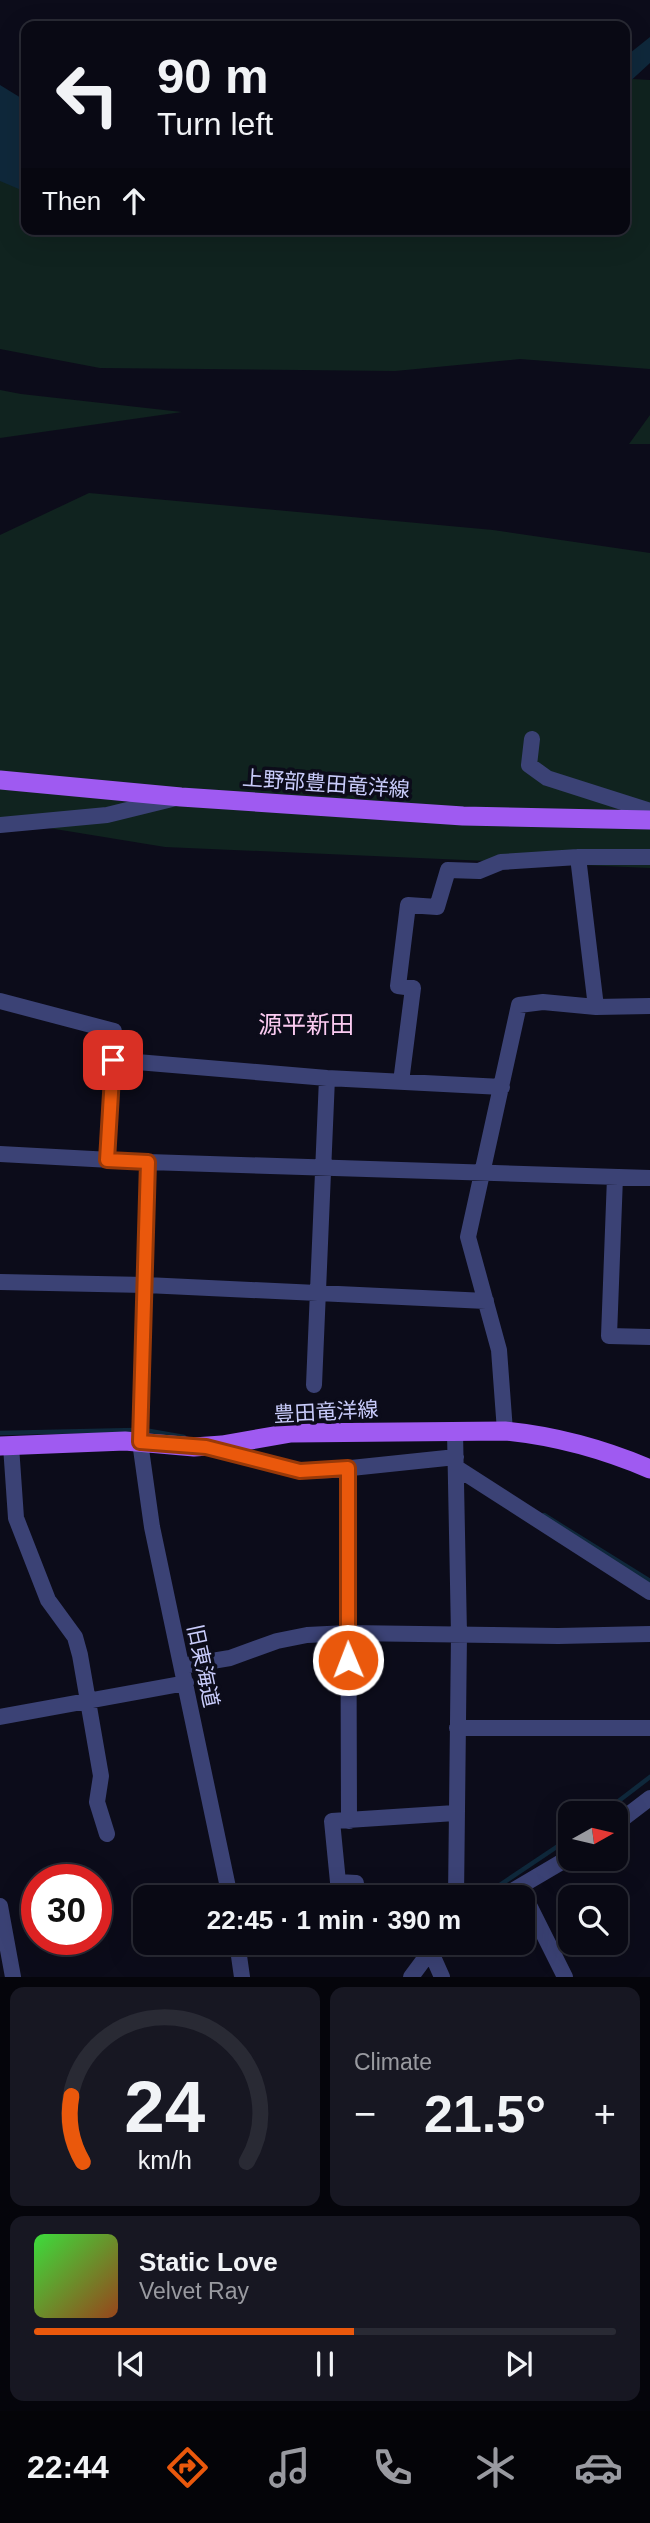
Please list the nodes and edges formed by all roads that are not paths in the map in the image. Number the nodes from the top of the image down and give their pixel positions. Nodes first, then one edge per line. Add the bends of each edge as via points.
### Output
1 (532, 739) dead end
2 (0, 780) edge
3 (181, 797) junction
4 (650, 811) edge
5 (650, 820) edge
6 (0, 825) edge
7 (578, 857) junction
8 (650, 857) edge
9 (0, 1001) edge
10 (650, 1006) edge
11 (596, 1007) junction
12 (113, 1060) junction
13 (327, 1078) junction
14 (401, 1082) junction
15 (502, 1087) junction
16 (0, 1154) edge
17 (107, 1160) junction
18 (148, 1162) junction
19 (324, 1167) junction
20 (484, 1172) junction
21 (615, 1177) junction
22 (650, 1178) edge
23 (0, 1282) edge
24 (146, 1285) junction
25 (318, 1294) junction
26 (486, 1301) junction
27 (650, 1337) edge
28 (314, 1385) dead end
29 (505, 1431) junction
30 (456, 1432) junction
31 (140, 1442) junction
32 (6, 1446) edge
33 (206, 1447) junction
34 (457, 1462) junction
35 (348, 1468) junction
36 (650, 1469) edge
37 (650, 1592) edge
38 (348, 1633) junction
39 (459, 1634) junction
40 (650, 1634) edge
41 (182, 1667) junction
42 (186, 1683) junction
43 (88, 1701) junction
44 (0, 1717) edge
45 (457, 1728) junction
46 (650, 1728) edge
47 (650, 1798) edge
48 (455, 1812) junction
49 (628, 1815) edge
50 (349, 1821) junction
51 (107, 1834) dead end
52 (558, 1864) edge
53 (228, 1885) edge
54 (356, 1885) edge
55 (456, 1885) edge
56 (523, 1885) edge
57 (0, 1906) edge
58 (535, 1917) edge
59 (239, 1955) edge
60 (427, 1955) edge
61 (436, 1955) edge
62 (13, 1977) edge
63 (242, 1977) edge
64 (411, 1977) edge
65 (442, 1977) edge
66 (565, 1977) edge

1 - 4 street via 530,765 547,778
2 - 3 main road, 上野部豊田竜洋線
3 - 5 main road, 上野部豊田竜洋線 via 463,816
3 - 6 street via 107,814
7 - 8 street
7 - 11 street
7 - 14 street via 501,862 479,871 449,870 438,908 408,905 398,986 413,988
9 - 12 street via 114,1031
10 - 11 street
11 - 15 street via 543,1002 519,1005
12 - 13 street
12 - 17 street
13 - 14 street
13 - 19 street
14 - 15 street
15 - 20 street
16 - 17 street
17 - 18 street
18 - 19 street
18 - 24 street, 旧東海道
19 - 20 street
19 - 25 street
20 - 21 street
20 - 26 street via 468,1237
21 - 22 street
21 - 27 street via 609,1336
23 - 24 street
24 - 25 street
24 - 31 street, 旧東海道
25 - 26 street
25 - 28 street
26 - 29 street via 499,1350
29 - 30 main road, 豊田竜洋線
29 - 36 main road, 豊田竜洋線 via 589,1446
30 - 33 main road, 豊田竜洋線 via 291,1433
30 - 34 street
31 - 32 main road, 豊田竜洋線
31 - 33 main road, 豊田竜洋線
31 - 41 street, 旧東海道 via 152,1528
32 - 43 street via 16,1518 48,1600 75,1637
33 - 35 street via 300,1471
34 - 35 street
34 - 37 street
34 - 39 street
35 - 38 street
38 - 39 street
38 - 41 street via 277,1641 229,1658
38 - 50 street
39 - 40 street
39 - 45 street
41 - 42 street, 旧東海道
42 - 43 street
42 - 53 street, 旧東海道
43 - 44 street
43 - 51 street via 101,1776 97,1802
45 - 46 street
45 - 48 street
47 - 49 street
48 - 50 street
48 - 55 street
50 - 54 street via 332,1821 338,1882
52 - 56 street
57 - 62 street
58 - 66 street
59 - 63 street
60 - 64 street
61 - 65 street

